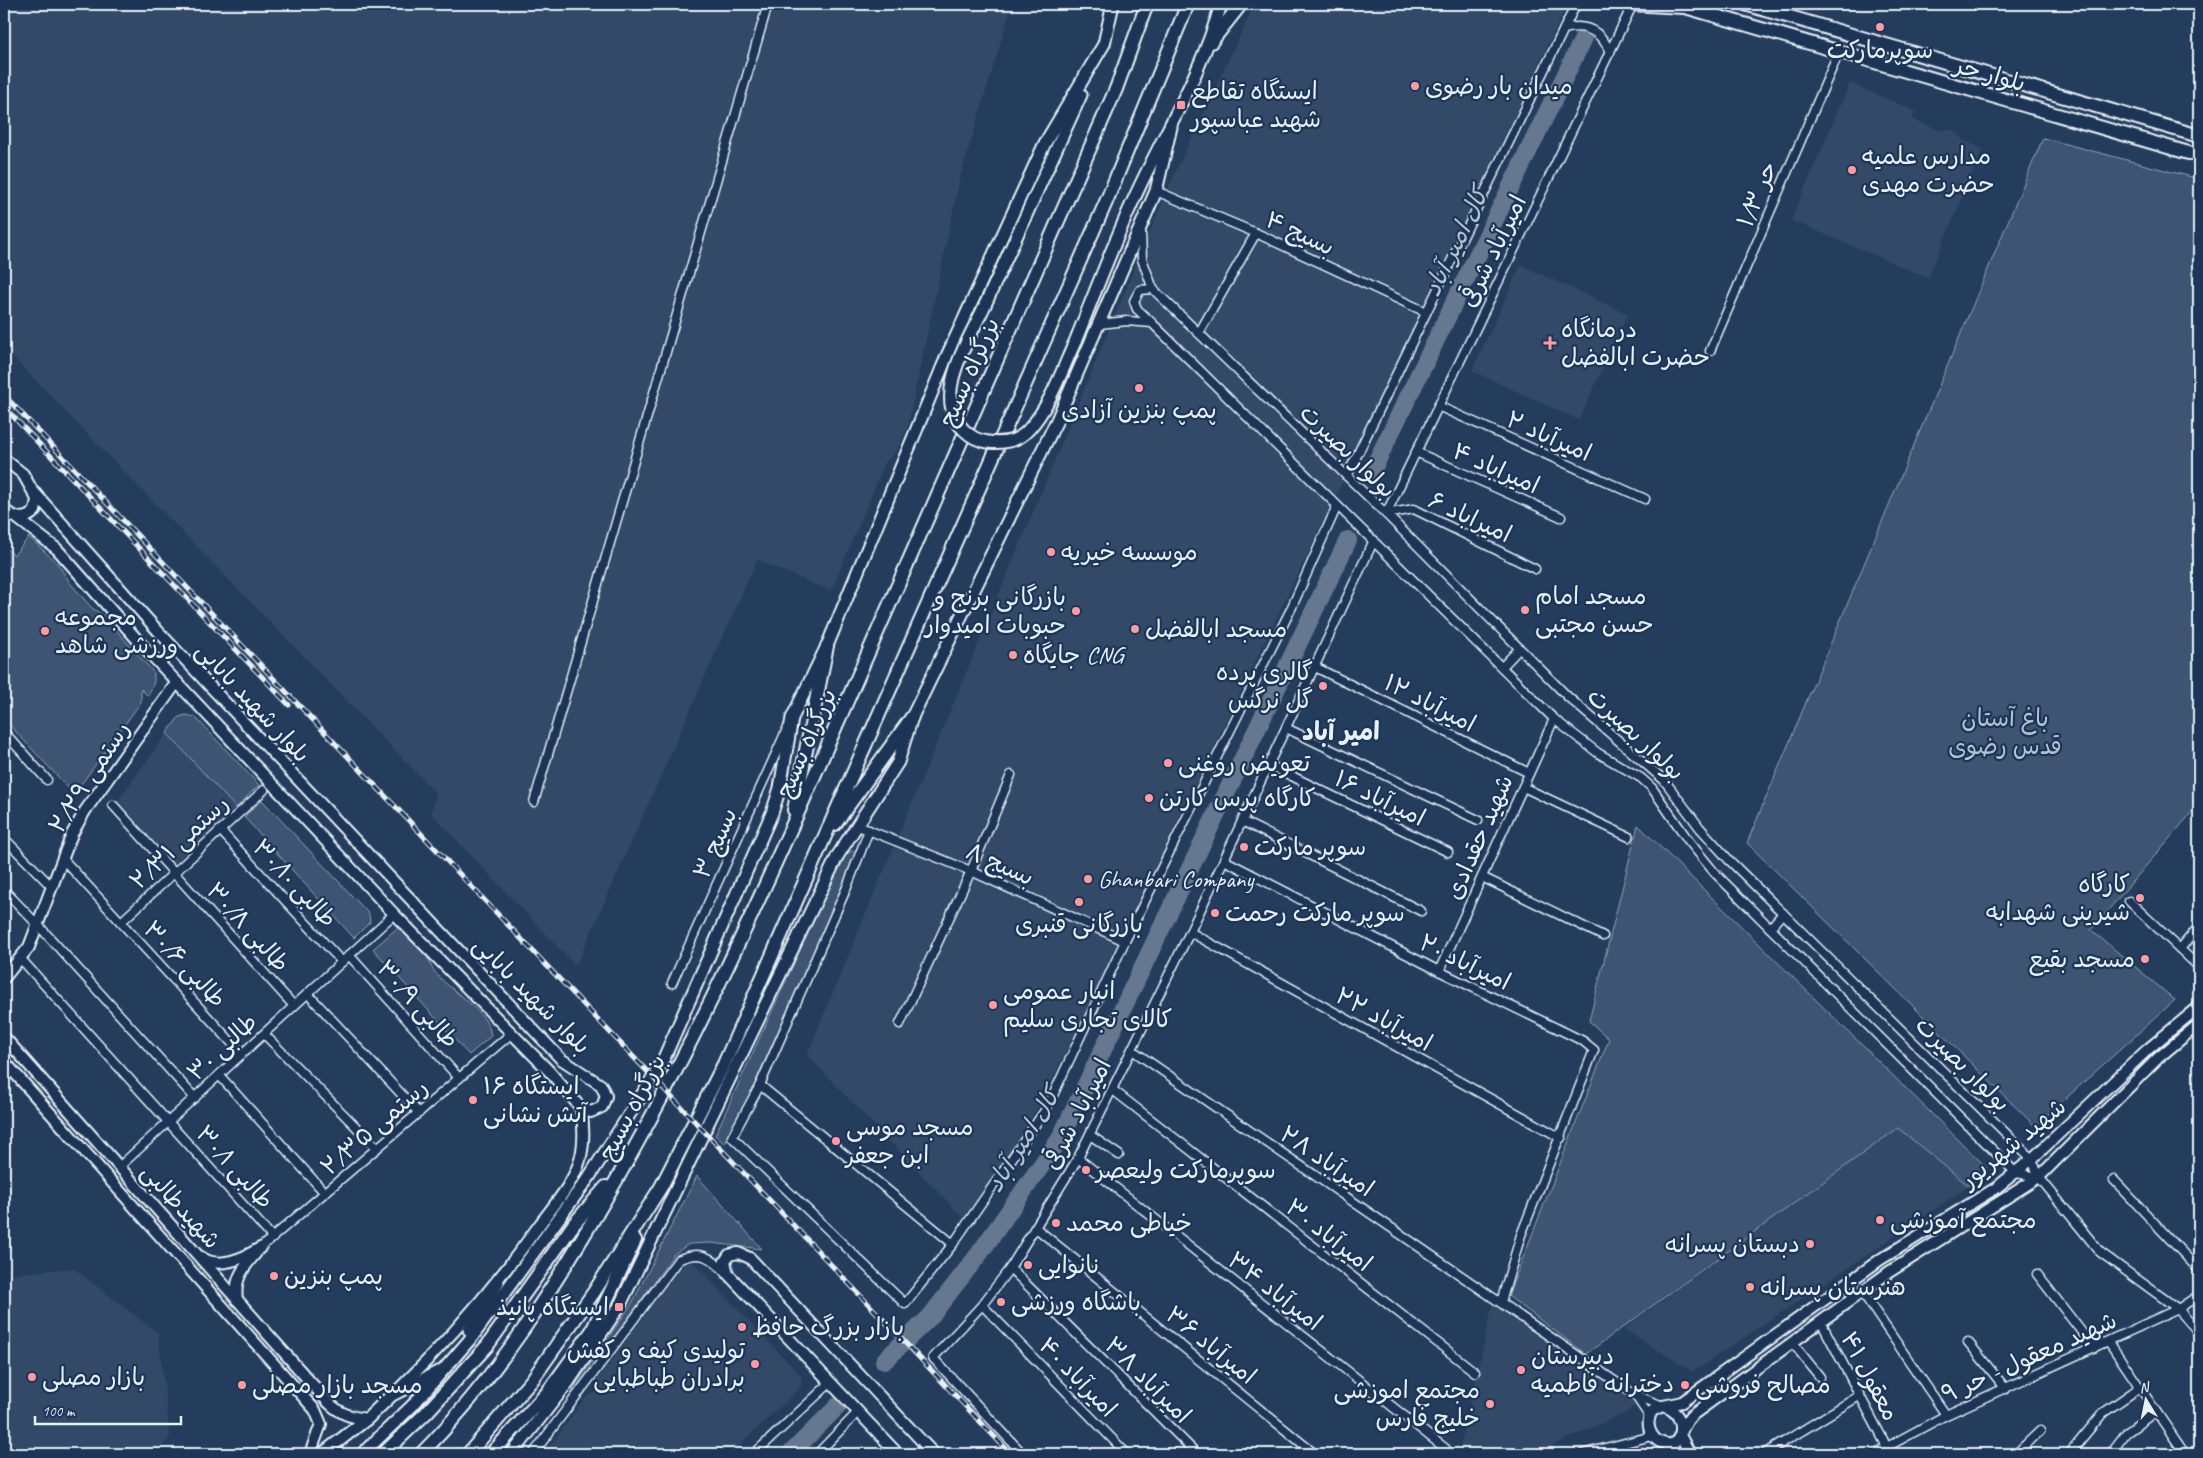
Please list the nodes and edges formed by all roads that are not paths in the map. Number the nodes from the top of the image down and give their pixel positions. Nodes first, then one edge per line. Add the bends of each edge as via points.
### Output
1 (778, 4) edge
2 (1113, 4) edge
3 (1119, 4) edge
4 (1147, 4) edge
5 (1188, 4) edge
6 (1222, 4) edge
7 (1241, 4) edge
8 (1576, 4) edge
9 (1632, 4) edge
10 (1745, 4) edge
11 (768, 5) edge
12 (1679, 5) edge
13 (1564, 29) junction
14 (1211, 42) junction
15 (1104, 44) junction
16 (1610, 52) junction
17 (1839, 52) junction
18 (1172, 126) junction
19 (2193, 134) edge
20 (2182, 152) junction
21 (2199, 156) edge
22 (1156, 191) junction
23 (1141, 227) junction
24 (1256, 233) junction
25 (1153, 289) junction
26 (1426, 312) junction
27 (1152, 323) junction
28 (1099, 324) junction
29 (1199, 333) junction
30 (1710, 351) dead end
31 (1438, 406) junction
32 (1416, 452) junction
33 (4, 459) edge
34 (1347, 476) junction
35 (35, 493) junction
36 (1645, 499) dead end
37 (1337, 506) junction
38 (1386, 514) junction
39 (9, 515) edge
40 (1561, 517) dead end
41 (1374, 540) junction
42 (1535, 569) dead end
43 (827, 646) junction
44 (1519, 649) junction
45 (1315, 667) junction
46 (1502, 668) junction
47 (177, 682) junction
48 (912, 717) junction
49 (792, 718) junction
50 (1554, 719) junction
51 (1286, 728) junction
52 (4, 732) edge
53 (1269, 765) junction
54 (1529, 773) junction
55 (1011, 775) dead end
56 (47, 780) dead end
57 (1523, 787) junction
58 (264, 790) dead end
59 (534, 802) dead end
60 (113, 805) dead end
61 (1478, 820) dead end
62 (1242, 821) junction
63 (858, 826) junction
64 (220, 830) junction
65 (870, 830) junction
66 (789, 834) junction
67 (1629, 837) dead end
68 (4, 838) edge
69 (820, 844) junction
70 (1448, 852) dead end
71 (62, 858) junction
72 (1224, 860) junction
73 (174, 872) junction
74 (971, 872) junction
75 (1482, 877) junction
76 (53, 888) junction
77 (4, 890) edge
78 (2129, 901) dead end
79 (1421, 911) dead end
80 (1783, 912) junction
81 (394, 914) junction
82 (120, 922) junction
83 (39, 926) junction
84 (2199, 926) edge
85 (1770, 928) junction
86 (1190, 932) junction
87 (1603, 936) dead end
88 (1125, 941) junction
89 (2180, 949) junction
90 (349, 955) junction
91 (21, 959) junction
92 (342, 962) junction
93 (2199, 967) edge
94 (1439, 971) junction
95 (4, 978) edge
96 (672, 983) dead end
97 (308, 994) junction
98 (294, 1006) junction
99 (2199, 1006) edge
100 (900, 1024) dead end
101 (2199, 1024) edge
102 (264, 1034) junction
103 (512, 1034) junction
104 (4, 1037) edge
105 (1132, 1050) junction
106 (242, 1054) junction
107 (4, 1061) edge
108 (220, 1075) junction
109 (459, 1078) junction
110 (42, 1080) junction
111 (760, 1086) junction
112 (1112, 1090) junction
113 (31, 1091) junction
114 (195, 1098) junction
115 (580, 1108) junction
116 (419, 1113) junction
117 (169, 1122) junction
118 (1090, 1135) junction
119 (1561, 1138) junction
120 (377, 1148) junction
121 (1119, 1156) dead end
122 (1078, 1158) junction
123 (2032, 1159) junction
124 (119, 1167) junction
125 (625, 1167) junction
126 (2016, 1172) junction
127 (2039, 1177) junction
128 (2114, 1180) dead end
129 (660, 1187) junction
130 (326, 1193) junction
131 (1036, 1228) junction
132 (175, 1230) junction
133 (273, 1238) junction
134 (164, 1240) junction
135 (953, 1244) junction
136 (260, 1248) junction
137 (196, 1253) junction
138 (1010, 1268) junction
139 (2199, 1270) edge
140 (728, 1274) junction
141 (2037, 1274) dead end
142 (498, 1282) junction
143 (1862, 1292) junction
144 (2199, 1295) edge
145 (237, 1300) junction
146 (1501, 1302) junction
147 (982, 1305) junction
148 (2178, 1309) junction
149 (1821, 1322) junction
150 (2199, 1333) edge
151 (1792, 1342) junction
152 (1968, 1342) dead end
153 (2108, 1342) junction
154 (2094, 1348) junction
155 (445, 1369) junction
156 (1475, 1372) dead end
157 (1820, 1377) dead end
158 (830, 1383) junction
159 (2006, 1388) junction
160 (2139, 1388) junction
161 (392, 1395) junction
162 (1635, 1395) junction
163 (1859, 1396) junction
164 (328, 1402) junction
165 (1663, 1406) junction
166 (315, 1410) junction
167 (858, 1412) junction
168 (2155, 1412) junction
169 (1946, 1415) junction
170 (1649, 1416) junction
171 (367, 1419) junction
172 (2040, 1431) dead end
173 (1681, 1432) junction
174 (1652, 1436) junction
175 (1666, 1445) junction
176 (1887, 1447) junction
177 (310, 1454) edge
178 (322, 1454) edge
179 (362, 1454) edge
180 (383, 1454) edge
181 (421, 1454) edge
182 (468, 1454) edge
183 (491, 1454) edge
184 (512, 1454) edge
185 (533, 1454) edge
186 (754, 1454) edge
187 (817, 1454) edge
188 (898, 1454) edge
189 (918, 1454) edge
190 (933, 1454) edge
191 (1023, 1454) edge
192 (1128, 1454) edge
193 (1197, 1454) edge
194 (1315, 1454) edge
195 (1447, 1454) edge
196 (1582, 1454) edge
197 (1679, 1454) edge
198 (1690, 1454) edge
199 (1764, 1454) edge
200 (1874, 1454) edge
201 (2016, 1454) edge
202 (2069, 1454) edge
203 (2110, 1454) edge
204 (2185, 1454) edge

1 - 11 street
2 - 15 main road
3 - 15 main road
4 - 66 main road, بزرگراه بسیج via 1112,98
5 - 69 main road via 1106,202
6 - 14 main road
7 - 14 main road
8 - 13 street
9 - 12 main road, بلوار حر
9 - 16 street, امیرآباد شرقی
10 - 19 main road, بلوار حر
11 - 59 street
12 - 17 main road, بلوار حر
13 - 16 street via 1587,27 1601,37
13 - 26 street
14 - 18 main road
15 - 18 main road, bridge via 952,378 951,410 958,424 970,435 984,442 1017,439 1038,419 1075,342 1133,200
15 - 43 main road via 1045,143 947,356
16 - 31 street, امیرآباد شرقی
17 - 20 main road, بلوار حر
17 - 30 street, حر ۱/۳
18 - 22 main road
19 - 20 main road
20 - 21 main road, بلوار حر
22 - 23 main road
22 - 24 street, بسیج ۴
23 - 25 street, بولوار بصیرت via 1142,259
23 - 28 main road
24 - 26 street, بسیج ۴
24 - 29 street
25 - 27 street, بولوار بصیرت via 1140,290 1134,301 1137,309
25 - 29 street, بولوار بصیرت
26 - 34 street
27 - 28 street
27 - 37 street, بولوار بصیرت
28 - 48 main road via 1057,420
29 - 34 street, بولوار بصیرت
31 - 32 street, امیرآباد شرقی
31 - 36 street, امیرآباد ۲
32 - 38 street, امیرآباد شرقی
32 - 40 street, امیراباد ۴
33 - 35 street, بلوار شهید بابایی via 22,474
34 - 38 street, بولوار بصیرت
35 - 39 street via 35,511 30,516
35 - 115 street, بلوار شهید بابایی via 158,630 561,1059 601,1085 606,1096 602,1107 592,1112
37 - 41 street, بولوار بصیرت
37 - 88 street via 1291,609
38 - 42 street, امیراباد ۶ via 1414,509
38 - 44 street, بولوار بصیرت
39 - 47 street, بلوار شهید بابایی via 57,549
41 - 45 street, امیرآباد شرقی
41 - 46 street, بولوار بصیرت
43 - 49 main road
43 - 66 main road
44 - 46 street
44 - 80 street, بولوار بصیرت via 1568,697 1664,780 1700,828
45 - 51 street, امیرآباد شرقی
45 - 54 street, امیرآباد ۱۲
46 - 50 street, بولوار بصیرت
47 - 71 street, رستمی ۲/۲۹ via 85,811
47 - 81 street, بلوار شهید بابایی
48 - 63 main road via 898,762
48 - 69 main road
49 - 96 street, بسیج ۳
49 - 155 main road via 780,788 772,813 664,1058 589,1177
50 - 54 street, شهید حقدادی
50 - 85 street, بولوار بصیرت via 1652,788 1714,872
51 - 53 street, امیرآباد شرقی
51 - 61 street
52 - 56 street
53 - 62 street, امیرآباد شرقی
53 - 70 street, امیرآباد ۱۶
54 - 57 street, شهید حقدادی
55 - 74 street
57 - 67 street
57 - 75 street, شهید حقدادی
58 - 64 street, رستمی ۲/۳۱
60 - 73 street, طالبی ۳۰/۸
62 - 72 street, امیرآباد شرقی
62 - 79 street
63 - 65 street, بسیج ۸
63 - 184 main road via 838,855 619,1306 569,1381
64 - 73 street, رستمی ۲/۳۱
64 - 92 street, طالبی ۳۰/۱۰
65 - 74 street, بسیج ۸
65 - 111 street
66 - 125 main road, بزرگراه بسیج via 688,1048
68 - 76 street
69 - 129 main road via 724,1064
71 - 76 street, رستمی ۲/۲۹
71 - 82 street, طالبی ۳۰/۶
72 - 86 street, امیرآباد شرقی
72 - 94 street, امیرآباد ۲۰
73 - 82 street, رستمی ۲/۳۱
73 - 98 street, طالبی ۳۰/۸
74 - 88 street, بسیج ۸
74 - 100 street
75 - 87 street
75 - 94 street, شهید حقدادی
76 - 83 street, رستمی ۲/۲۹
77 - 83 street
78 - 89 street
80 - 85 street
80 - 123 street, بولوار بصیرت
81 - 90 street, طالبی ۳۰
81 - 103 street, بلوار شهید بابایی
82 - 106 street, طالبی ۳۰/۶
83 - 91 street, رستمی ۲/۲۹
83 - 114 street
84 - 89 street
85 - 126 street, بولوار بصیرت
86 - 105 street, امیرآباد شرقی
86 - 119 street, امیرآباد ۲۲
88 - 135 street via 1048,1106
89 - 93 street
90 - 92 street, طالبی ۳۰
90 - 109 street, طالبی ۳۰/۹
91 - 95 street, رستمی ۲/۲۹
91 - 117 street, طالبی ۳۰/۱
92 - 97 street, طالبی ۳۰
94 - 119 street, امیرآباد ۲۰ via 1583,1041 1594,1050
97 - 98 street, طالبی ۳۰
97 - 116 street
98 - 102 street, طالبی ۳۰
99 - 123 street, شهید شهریور via 2147,1050
101 - 127 street, شهید شهریور via 2158,1058
102 - 106 street, طالبی ۳۰
102 - 120 street
103 - 109 street, رستمی ۲/۳۵
103 - 115 street, بلوار شهید بابایی
104 - 110 street, شهیدطالبی
105 - 112 street, امیرآباد شرقی
105 - 146 street, امیرآباد ۲۸
106 - 108 street, طالبی ۳۰
107 - 113 street, شهیدطالبی
108 - 114 street, طالبی ۳۰
108 - 130 street
109 - 116 street, رستمی ۲/۳۵
110 - 113 street
110 - 124 street, شهیدطالبی
111 - 135 street
111 - 135 street via 732,1137 905,1304
112 - 118 street, امیرآباد شرقی
112 - 156 street, امیرآباد ۳۰
113 - 134 street, شهیدطالبی
114 - 117 street, طالبی ۳۰
115 - 142 street via 585,1131 580,1161 565,1190
116 - 120 street, رستمی ۲/۳۵
117 - 124 street, طالبی ۳۰
117 - 133 street, طالبی ۳۰/۱
118 - 121 street
118 - 122 street, امیرآباد شرقی
119 - 146 street via 1521,1235
120 - 130 street, رستمی ۲/۳۵
122 - 131 street, امیرآباد شرقی
122 - 195 street, امیرآباد ۳۴ via 1446,1449
123 - 126 street, شهید شهریور
123 - 127 street, بولوار بصیرت
124 - 132 street, شهیدطالبی
125 - 180 main road via 574,1224 487,1346 426,1413
125 - 181 main road, بزرگراه بسیج via 564,1271 508,1350 444,1431
126 - 127 street
126 - 165 street, شهید شهریور via 1996,1188 1881,1259 1682,1402
127 - 143 street, شهید شهریور
127 - 148 street, بولوار بصیرت via 2100,1252
128 - 139 street
129 - 182 main road via 594,1292 532,1380
129 - 183 main road via 592,1331 547,1393
130 - 133 street, رستمی ۲/۳۵
131 - 138 street, امیرآباد شرقی
131 - 194 street, امیرآباد ۳۶
132 - 134 street
132 - 137 street, شهیدطالبی
133 - 136 street, رستمی ۲/۳۵
134 - 166 street, شهیدطالبی
136 - 137 street via 248,1256 216,1263 207,1262
136 - 145 street via 241,1270
137 - 145 street, شهیدطالبی
138 - 147 street, امیرآباد شرقی
138 - 193 street, امیرآباد ۳۸
140 - 158 street
140 - 185 street via 711,1258 692,1254 678,1260
140 - 190 street via 725,1261 729,1255 738,1253 750,1258
141 - 154 street
142 - 155 main road
142 - 161 street via 428,1361
143 - 149 street, شهید شهریور
143 - 169 street
144 - 148 street, شهید معقول - حر ۹
145 - 164 street, شهیدطالبی
146 - 162 street, امیرآباد ۲۸
147 - 191 street, امیرآباد شرقی via 933,1358
147 - 192 street, امیرآباد ۴۰
148 - 150 street, بولوار بصیرت
148 - 153 street, شهید معقول - حر ۹
149 - 151 street, شهید شهریور
149 - 163 street, معقول ۴۱
151 - 157 street
151 - 173 street, شهید شهریور via 1691,1416
152 - 159 street
153 - 154 street, شهید معقول - حر ۹
153 - 160 street
154 - 159 street, شهید معقول - حر ۹
155 - 161 main road
155 - 179 main road
158 - 167 street
158 - 186 street
159 - 169 street, شهید معقول - حر ۹
160 - 168 street
160 - 202 street via 2103,1413
161 - 171 main road
162 - 165 street
162 - 170 street
163 - 176 street, معقول ۴۱
163 - 199 street
164 - 166 street via 323,1412
164 - 171 street, شهیدطالبی via 348,1417
165 - 170 street via 1657,1407
165 - 173 street via 1677,1415
166 - 177 street via 321,1424
167 - 187 street
167 - 188 street
168 - 203 street via 2126,1433
168 - 204 street
169 - 176 street, شهید معقول - حر ۹
170 - 174 street via 1648,1427
171 - 178 main road
172 - 201 street
173 - 175 street via 1672,1444
173 - 198 street
174 - 175 street
174 - 196 street
175 - 197 street
176 - 200 street, شهید معقول - حر ۹
189 - 190 street via 925,1451

